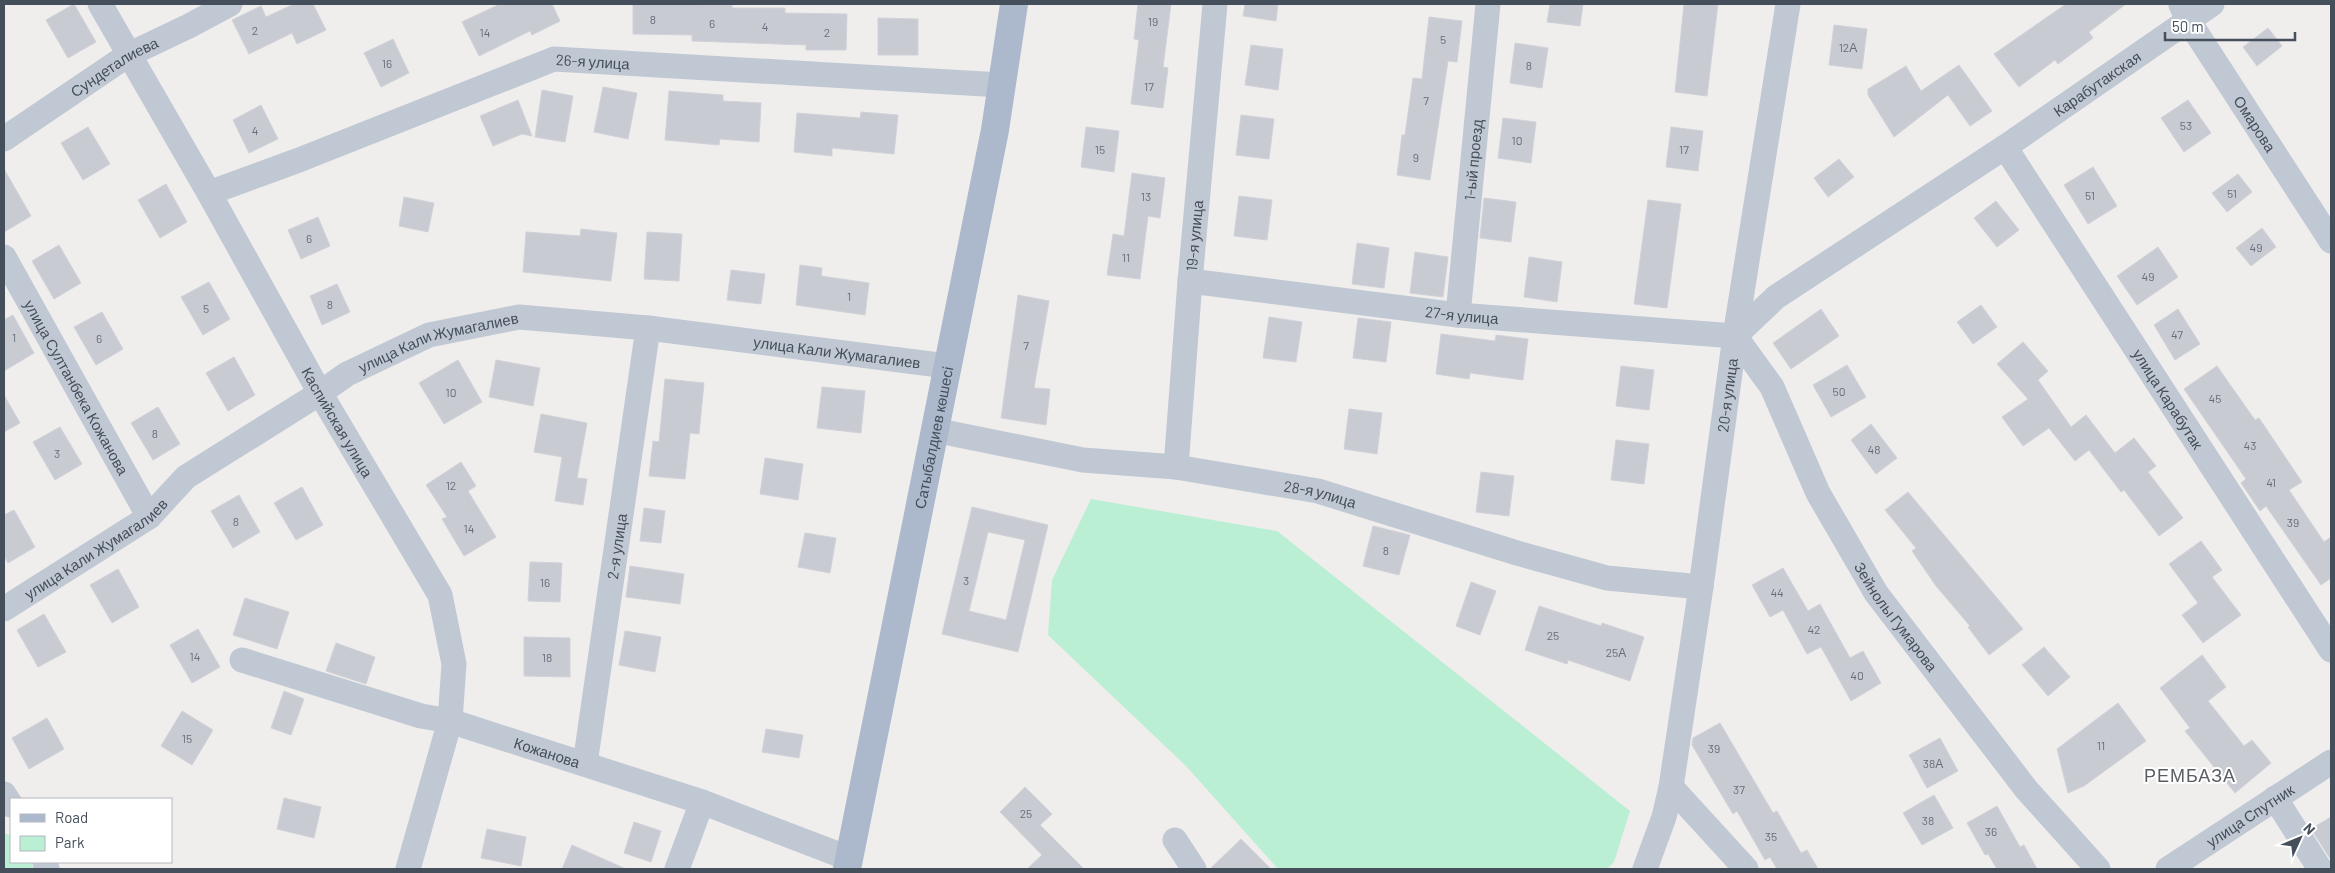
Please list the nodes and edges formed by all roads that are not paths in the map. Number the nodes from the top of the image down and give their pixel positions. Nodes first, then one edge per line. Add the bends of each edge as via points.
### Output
1 (100, 4) edge
2 (230, 4) edge
3 (1014, 4) edge
4 (1216, 4) edge
5 (1488, 4) edge
6 (1788, 4) edge
7 (2212, 4) edge
8 (2184, 12) edge
9 (128, 55) junction
10 (1001, 85) junction
11 (4, 140) edge
12 (2005, 147) junction
13 (210, 193) junction
14 (2331, 241) edge
15 (4, 257) edge
16 (1190, 280) junction
17 (1458, 315) junction
18 (648, 328) junction
19 (1735, 336) junction
20 (947, 366) junction
21 (320, 394) junction
22 (934, 430) junction
23 (1176, 467) junction
24 (149, 517) junction
25 (1701, 587) junction
26 (4, 609) edge
27 (2331, 650) edge
28 (242, 660) dead end
29 (450, 721) junction
30 (2331, 762) edge
31 (585, 764) junction
32 (1671, 787) junction
33 (2275, 798) junction
34 (702, 802) junction
35 (1175, 840) dead end
36 (848, 864) edge
37 (408, 869) edge
38 (677, 869) edge
39 (1194, 869) edge
40 (1646, 869) edge
41 (1746, 869) edge
42 (2098, 869) edge
43 (2168, 869) edge
44 (2320, 869) edge

1 - 9 street, Каспийская улица
2 - 9 street, Сундеталиева
3 - 10 main road, Сатыбалдиев көшесі
4 - 16 street, 19-я улица
5 - 17 street, 1-ый проезд
6 - 19 street, 20-я улица
7 - 8 street, Карабутакская
8 - 12 street, Карабутакская
8 - 14 street, Омарова
9 - 11 street, Сундеталиева
9 - 13 street, Каспийская улица
10 - 13 street, 26-я улица via 554,59
10 - 20 main road, Сатыбалдиев көшесі
12 - 19 street, Карабутакская via 1776,296
12 - 27 street, улица Карабутак
13 - 21 street, Каспийская улица
15 - 24 street, улица Султанбека Кожанова
16 - 17 street, 27-я улица
16 - 23 street, 19-я улица
17 - 19 street, 27-я улица
18 - 20 street, улица Кали Жумагалиев
18 - 21 street, улица Кали Жумагалиев via 519,317 429,335 347,374
18 - 31 street, 2-я улица
19 - 25 street, 20-я улица
19 - 42 street, Зейнолы Гумарова via 1772,387 1818,493 1876,593 2026,789
20 - 22 main road, Сатыбалдиев көшесі
21 - 24 street, улица Кали Жумагалиев via 186,477
21 - 29 street, Каспийская улица via 440,595 454,664
22 - 23 street, 28-я улица via 1083,460
22 - 36 main road, Сатыбалдиев көшесі
23 - 25 street, 28-я улица via 1318,491 1607,578
24 - 26 street, улица Кали Жумагалиев
25 - 32 street, 20-я улица
28 - 29 street, Кожанова via 421,716
29 - 31 street, Кожанова
29 - 37 street, Каспийская улица
30 - 33 street, улица Спутник
31 - 34 street, Кожанова
32 - 40 street, 20-я улица
32 - 41 street
33 - 43 street, улица Спутник
33 - 44 street
34 - 36 street, Кожанова
34 - 38 street
35 - 39 street

